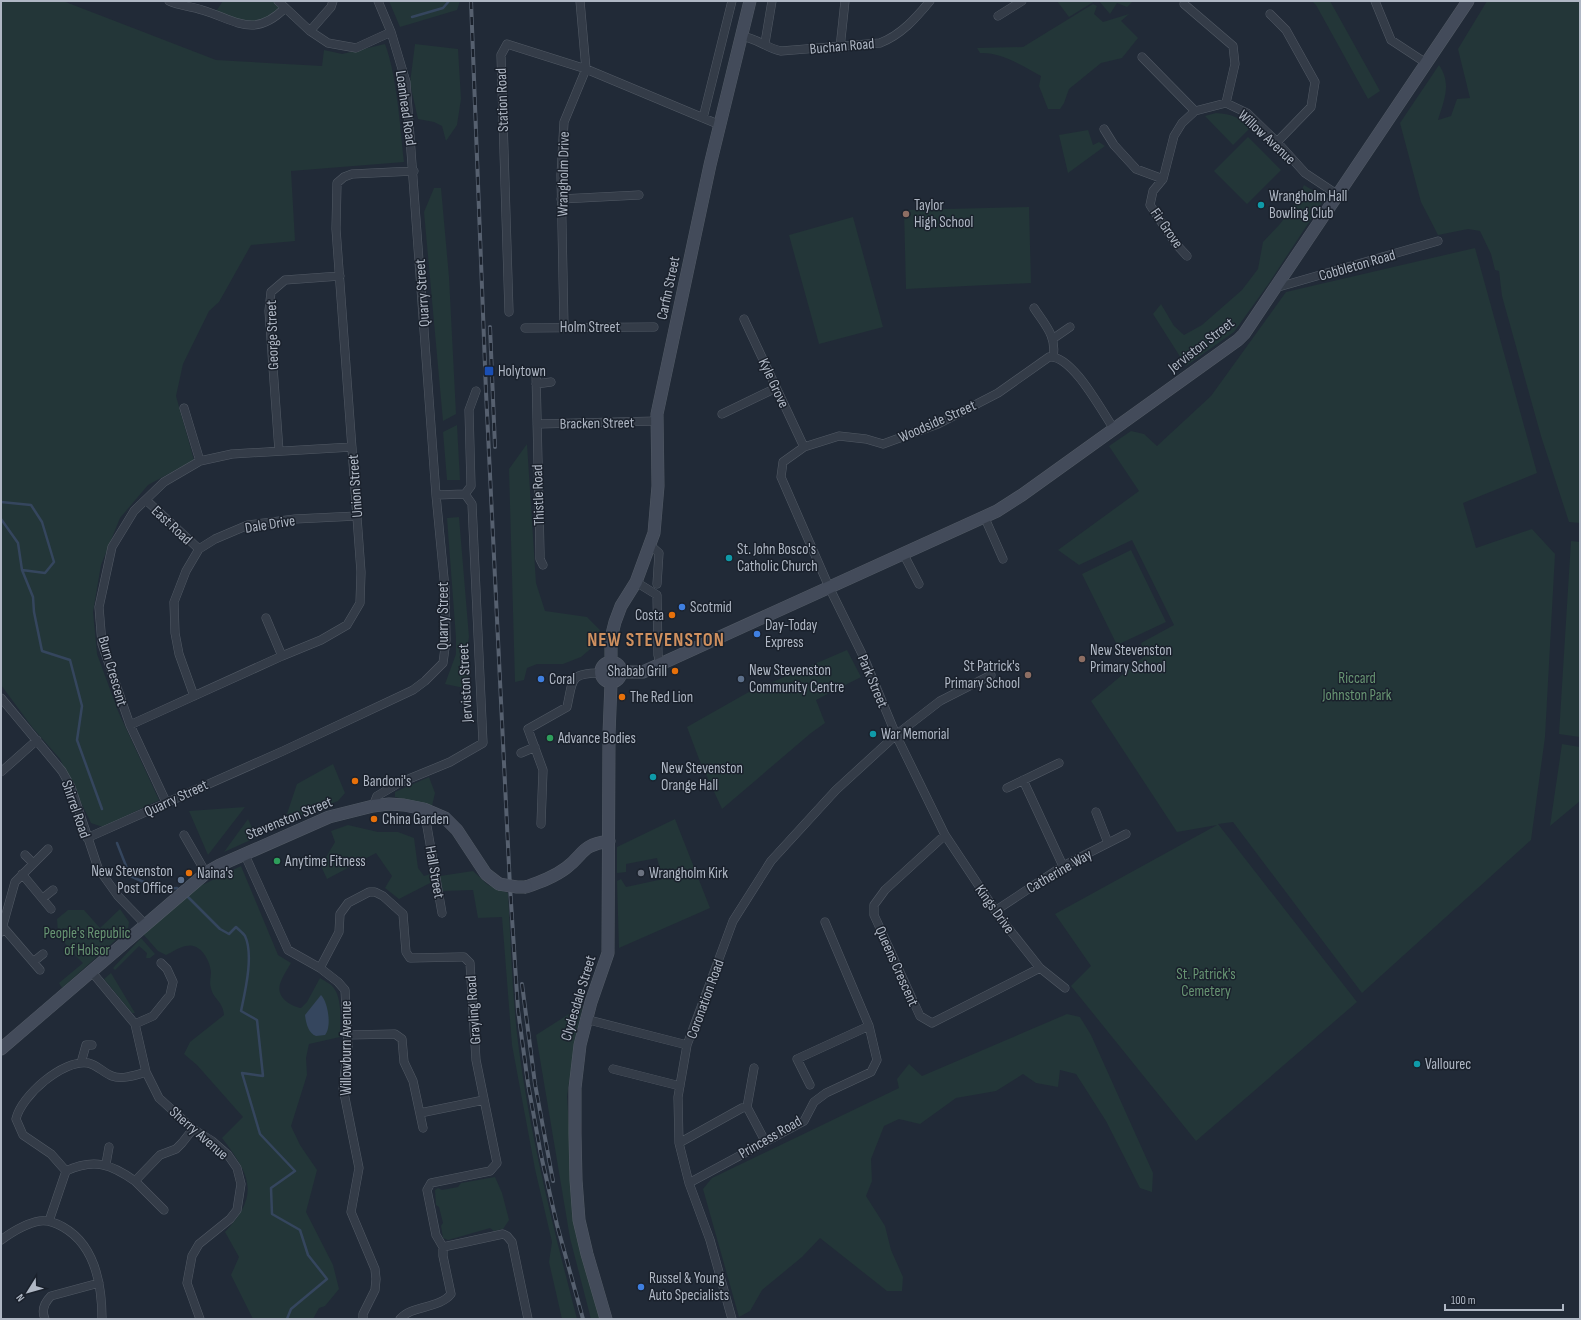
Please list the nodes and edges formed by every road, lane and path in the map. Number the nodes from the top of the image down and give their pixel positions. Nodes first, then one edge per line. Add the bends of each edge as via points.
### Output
1 (169, 1) edge
2 (278, 1) edge
3 (333, 1) edge
4 (378, 1) edge
5 (580, 1) edge
6 (732, 1) edge
7 (750, 1) edge
8 (772, 1) edge
9 (845, 1) edge
10 (930, 1) edge
11 (1375, 1) edge
12 (1468, 1) edge
13 (1016, 3) edge
14 (1184, 4) dead end
15 (285, 8) junction
16 (1270, 14) dead end
17 (998, 16) dead end
18 (310, 31) junction
19 (391, 32) junction
20 (741, 36) junction
21 (765, 43) junction
22 (840, 48) junction
23 (1142, 56) dead end
24 (1426, 64) junction
25 (586, 69) junction
26 (1226, 103) junction
27 (1195, 111) junction
28 (703, 118) junction
29 (720, 125) junction
30 (1104, 129) dead end
31 (1277, 142) junction
32 (414, 171) junction
33 (1163, 179) junction
34 (639, 195) dead end
35 (1338, 195) junction
36 (561, 199) junction
37 (1438, 241) dead end
38 (1187, 256) dead end
39 (340, 276) junction
40 (1275, 288) junction
41 (1034, 308) dead end
42 (508, 312) dead end
43 (744, 319) dead end
44 (564, 327) junction
45 (654, 327) dead end
46 (1070, 327) dead end
47 (525, 328) dead end
48 (1054, 338) junction
49 (1053, 357) junction
50 (536, 373) dead end
51 (551, 382) dead end
52 (536, 384) junction
53 (776, 388) junction
54 (476, 391) dead end
55 (184, 408) dead end
56 (722, 414) dead end
57 (657, 422) junction
58 (537, 424) junction
59 (1114, 429) junction
60 (352, 447) junction
61 (804, 447) junction
62 (279, 451) junction
63 (200, 461) junction
64 (465, 494) junction
65 (436, 495) junction
66 (146, 500) junction
67 (357, 516) junction
68 (984, 516) junction
69 (650, 545) junction
70 (199, 550) junction
71 (903, 553) junction
72 (1003, 559) dead end
73 (543, 565) dead end
74 (636, 582) junction
75 (919, 584) dead end
76 (829, 587) junction
77 (656, 595) junction
78 (266, 618) dead end
79 (282, 656) junction
80 (611, 662) junction
81 (660, 664) junction
82 (621, 672) junction
83 (600, 673) junction
84 (991, 675) dead end
85 (611, 683) junction
86 (194, 696) junction
87 (1, 698) edge
88 (130, 725) junction
89 (896, 735) junction
90 (37, 740) junction
91 (535, 747) junction
92 (521, 753) dead end
93 (1059, 762) dead end
94 (1, 772) edge
95 (1023, 780) junction
96 (1007, 788) dead end
97 (166, 802) junction
98 (373, 806) junction
99 (424, 809) junction
100 (1096, 812) dead end
101 (938, 819) joint
102 (540, 824) dead end
103 (1126, 834) dead end
104 (184, 835) dead end
105 (945, 835) junction
106 (87, 838) junction
107 (610, 841) junction
108 (1108, 843) junction
109 (48, 849) dead end
110 (244, 854) junction
111 (25, 855) dead end
112 (33, 863) junction
113 (1063, 866) junction
114 (206, 873) junction
115 (22, 874) junction
116 (52, 890) dead end
117 (43, 898) junction
118 (51, 908) dead end
119 (995, 911) junction
120 (442, 912) dead end
121 (825, 922) dead end
122 (145, 924) junction
123 (2, 930) edge
124 (43, 954) dead end
125 (33, 962) junction
126 (161, 963) dead end
127 (320, 968) junction
128 (1040, 968) junction
129 (40, 970) dead end
130 (91, 971) junction
131 (1065, 988) dead end
132 (585, 1019) junction
133 (135, 1024) junction
134 (869, 1026) junction
135 (348, 1035) junction
136 (92, 1045) dead end
137 (688, 1046) junction
138 (1, 1049) edge
139 (81, 1063) junction
140 (754, 1068) dead end
141 (613, 1069) dead end
142 (146, 1072) junction
143 (680, 1086) junction
144 (810, 1086) dead end
145 (484, 1100) junction
146 (747, 1107) junction
147 (420, 1113) junction
148 (423, 1128) dead end
149 (193, 1129) junction
150 (765, 1141) junction
151 (679, 1143) junction
152 (109, 1147) dead end
153 (106, 1164) junction
154 (66, 1171) junction
155 (135, 1181) junction
156 (689, 1183) junction
157 (164, 1210) dead end
158 (49, 1221) junction
159 (1, 1240) edge
160 (443, 1247) junction
161 (99, 1283) junction
162 (45, 1319) edge
163 (102, 1319) edge
164 (200, 1319) edge
165 (363, 1319) edge
166 (400, 1319) edge
167 (528, 1319) edge
168 (606, 1319) edge
169 (732, 1319) edge

1 - 15 street via 204,10 233,22 259,25 270,21
2 - 15 street
3 - 18 street via 331,7
4 - 19 street, Loanhead Road
5 - 25 street, Wrangholm Drive
6 - 28 street
7 - 20 main road, Carfin Street
8 - 21 street
9 - 22 street
10 - 22 street, Buchan Road via 913,22 888,40
11 - 24 street via 1391,40
12 - 24 main road, Jerviston Street
13 - 17 street
14 - 26 street via 1233,46 1235,64
15 - 18 street
16 - 31 street via 1286,30 1316,82 1311,107
18 - 19 street via 328,43 356,48
19 - 32 street, Loanhead Road via 406,82
20 - 21 street, Buchan Road
20 - 29 main road, Carfin Street
21 - 22 street, Buchan Road via 772,49 781,51
23 - 27 street
24 - 35 main road, Jerviston Street
25 - 28 street, Station Road
25 - 36 street, Wrangholm Drive via 564,122
25 - 42 street, Station Road via 507,44 501,55
26 - 27 street, Willow Avenue
26 - 31 street, Willow Avenue via 1246,114
27 - 33 street, Willow Avenue via 1182,122 1174,136
28 - 29 street, Station Road
29 - 57 main road, Carfin Street
30 - 33 street via 1114,146 1136,169
31 - 35 street, Willow Avenue via 1305,173
32 - 39 street, Union Street via 352,174 337,183 336,229
32 - 65 street, Quarry Street
33 - 38 street, Fir Grove via 1153,191 1150,205
34 - 36 street
35 - 40 main road, Jerviston Street
36 - 44 street, Wrangholm Drive
37 - 40 street, Cobbleton Road
39 - 60 street, Union Street
39 - 62 street, George Street via 285,280 270,292 269,311
40 - 59 main road, Jerviston Street via 1238,340
41 - 48 street
43 - 53 street, Kyle Grove
44 - 45 street, Holm Street
44 - 47 street, Holm Street
46 - 48 street
48 - 49 street
49 - 59 street via 1071,367
49 - 61 street, Woodside Street via 1044,360 998,393 938,424 883,444 839,436
50 - 52 street, Thistle Road
51 - 52 street
52 - 58 street, Thistle Road
53 - 56 street
53 - 61 street, Kyle Grove
54 - 64 street via 469,410 471,486
55 - 63 street
57 - 58 street, Bracken Street
57 - 69 main road, Carfin Street via 657,500 654,533
58 - 73 street, Thistle Road via 540,559
59 - 68 main road, Jerviston Street via 1022,495
60 - 62 street, Burn Crescent
60 - 67 street, Union Street
61 - 76 street, Woodside Street via 783,462 782,477
62 - 63 street, Burn Crescent via 232,454
63 - 66 street, Burn Crescent via 164,482
64 - 65 street
64 - 98 street, Jerviston Street via 472,504 483,742 450,762 398,783 377,796
65 - 97 street, Quarry Street via 445,589 446,640 442,663 413,690
66 - 70 street, East Road
66 - 88 street, Burn Crescent via 134,511 112,547 100,607 102,644
67 - 70 street, Dale Drive via 295,519 248,525 215,539
67 - 79 street, Union Street via 361,572 360,603 347,625 321,640
68 - 71 main road, Jerviston Street
68 - 72 street
69 - 74 main road, Carfin Street
69 - 77 street via 659,553 661,582
70 - 86 street, Dale Drive via 186,571 174,602 179,654
71 - 75 street
71 - 76 main road, Jerviston Street
74 - 77 street
74 - 80 main road, Carfin Street via 615,622 611,638
76 - 81 main road, Jerviston Street
76 - 89 street, Park Street via 865,660
77 - 81 street
78 - 79 street
79 - 86 street, Union Street
80 - 82 main road via 617,664
80 - 83 main road via 604,664
81 - 82 main road, Jerviston Street via 643,672
82 - 85 main road via 617,681
83 - 85 main road via 602,679
83 - 91 street via 579,674 574,678 567,707 528,729
84 - 89 street, Coronation Road via 940,701
85 - 107 main road, Clydesdale Street
86 - 88 street, Union Street
87 - 90 street, Shirrel Road
88 - 97 street, Burn Crescent
89 - 101 street, Park Street
89 - 137 street, Coronation Road via 836,790 771,861 733,921
90 - 94 street
90 - 106 street, Shirrel Road via 62,771 71,787
91 - 92 street
91 - 102 street via 544,770
93 - 95 street
95 - 96 street
95 - 113 street
97 - 106 street, Quarry Street
98 - 99 main road, Stevenston Street via 389,804
98 - 110 main road, Stevenston Street via 329,817
99 - 107 main road, Stevenston Street, bridge via 445,818 457,830 486,874 499,884 526,887 545,880 566,868 582,850
99 - 120 street, Hall Street
100 - 108 street
101 - 105 street, Kings Drive
103 - 108 street, Catherine Way
104 - 114 street
105 - 119 street, Kings Drive
105 - 128 street, Queens Crescent via 885,890 874,905 874,915 920,1016 932,1023
106 - 122 street, Shirrel Road via 98,868 118,896
107 - 132 main road, Clydesdale Street via 608,953
108 - 113 street, Catherine Way
109 - 112 street
110 - 114 main road, Stevenston Street
110 - 127 street, Willowburn Avenue via 288,950
111 - 112 street
112 - 115 street
113 - 119 street, Catherine Way
114 - 122 main road, Stevenston Street
115 - 117 street
115 - 123 street via 15,882
116 - 117 street
117 - 118 street
119 - 128 street, Kings Drive
121 - 134 street, Princess Road
122 - 130 main road, Stevenston Street
123 - 125 street
124 - 125 street
125 - 129 street
126 - 133 street via 168,969 173,982 170,995 153,1016
127 - 135 street, Willowburn Avenue via 345,990
127 - 145 street, Grayling Road via 339,932 341,911 348,903 369,892 380,893 403,914 406,952 410,958 464,957 470,963 476,1060
128 - 131 street, Kings Drive
130 - 133 street, Sherry Avenue
130 - 138 main road, Stevenston Street
132 - 137 street
132 - 168 main road, Clydesdale Street via 575,1088 576,1180 582,1238
133 - 142 street, Sherry Avenue
134 - 144 street via 797,1059
134 - 150 street, Princess Road via 877,1060 871,1072 826,1093 814,1102 804,1121
135 - 147 street via 399,1035 403,1043 404,1062 413,1081
135 - 165 street, Willowburn Avenue via 343,1088 359,1168 351,1212 375,1268 376,1280 375,1290
136 - 139 street via 86,1045
137 - 143 street, Coronation Road
139 - 142 street via 89,1063 111,1076
139 - 154 street via 64,1066 37,1088 21,1105 16,1119 23,1135 51,1154
140 - 146 street
141 - 143 street
142 - 149 street, Sherry Avenue via 159,1098
143 - 151 street, Coronation Road
145 - 147 street
145 - 160 street, Grayling Road via 497,1160 495,1167 490,1171 431,1183 428,1190 436,1235
146 - 150 street
146 - 151 street
147 - 148 street
149 - 155 street via 176,1149 160,1155
149 - 164 street, Sherry Avenue via 228,1155 237,1168 241,1184 237,1210 230,1219 199,1244 192,1256 188,1283
150 - 156 street, Princess Road
151 - 156 street, Coronation Road
152 - 153 street
153 - 154 street via 92,1164
153 - 155 street
154 - 158 street
155 - 157 street
156 - 169 street, Coronation Road via 710,1240
158 - 159 street via 40,1221 22,1228
158 - 161 street via 72,1232 87,1249
160 - 166 street, Grayling Road via 451,1294
160 - 167 street via 503,1234 507,1236 512,1242
161 - 162 street via 51,1296 46,1300 43,1309
161 - 163 street

